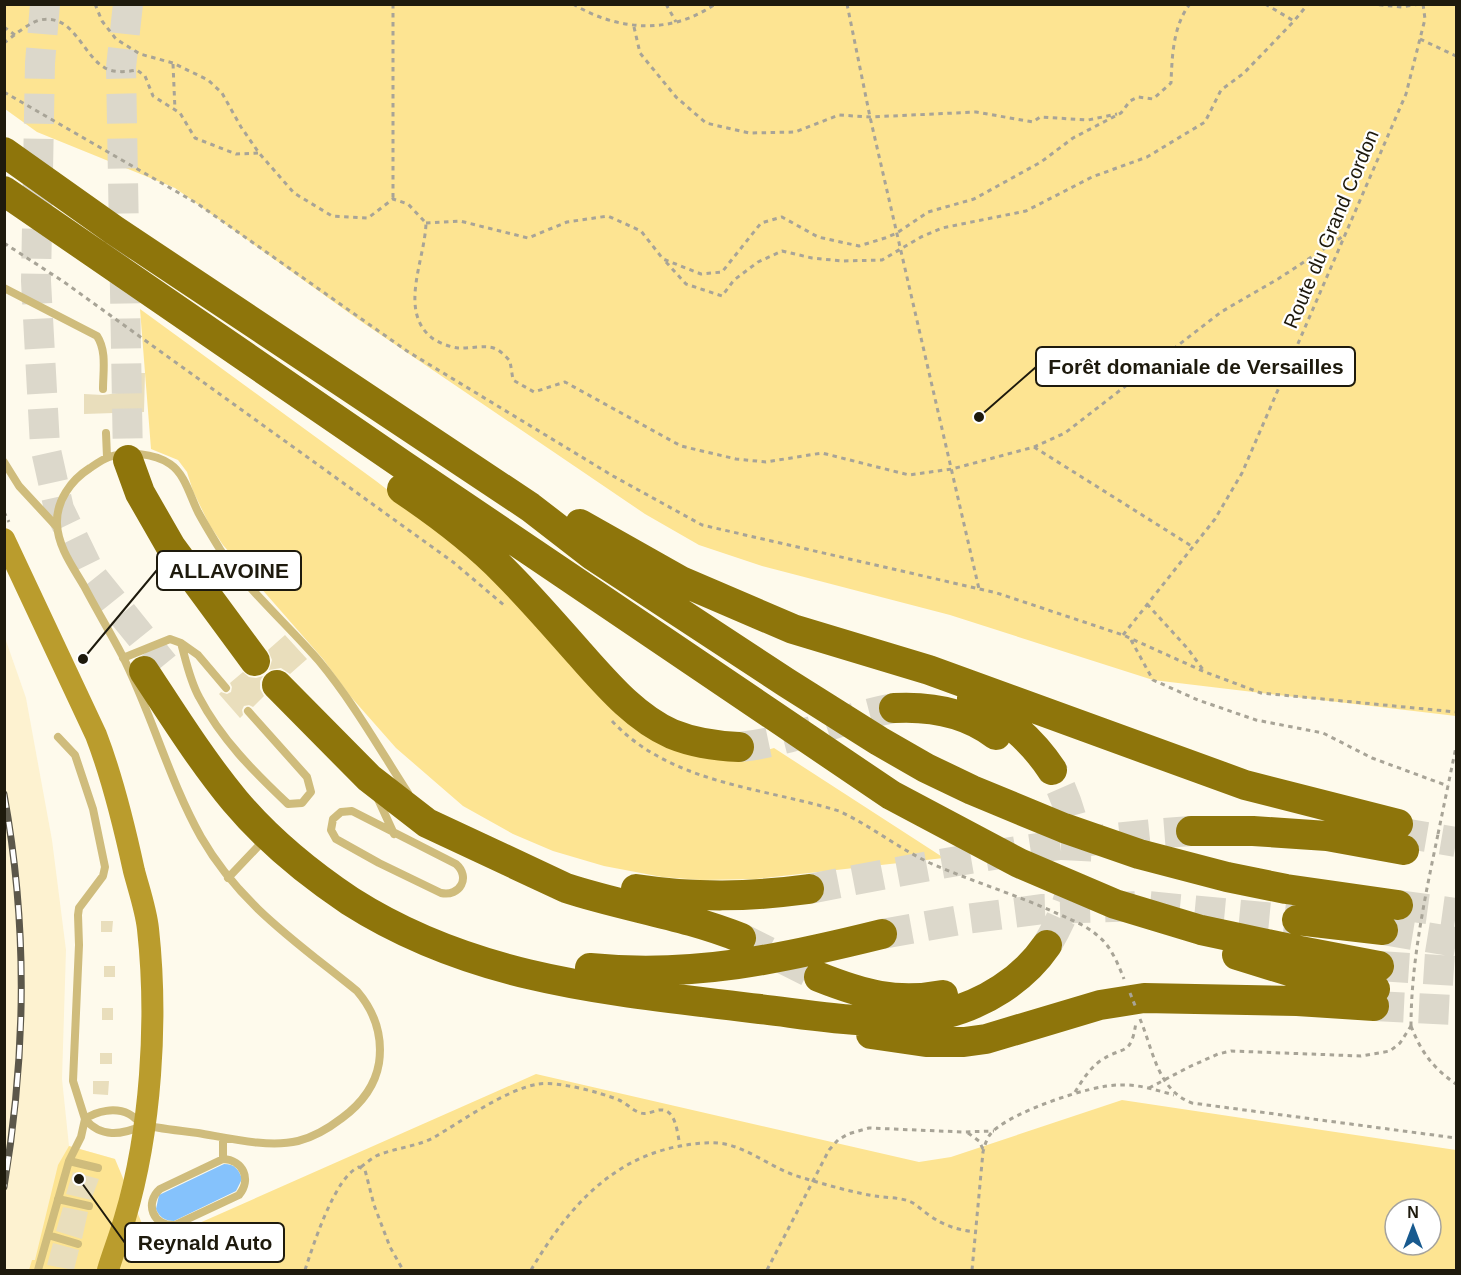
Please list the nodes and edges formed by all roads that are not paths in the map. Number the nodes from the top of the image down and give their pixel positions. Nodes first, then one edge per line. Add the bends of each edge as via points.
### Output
1 (4, 137) edge
2 (4, 152) edge
3 (4, 191) edge
4 (114, 230) junction
5 (4, 288) edge
6 (103, 389) dead end
7 (106, 433) dead end
8 (117, 459) junction
9 (4, 462) edge
10 (403, 465) junction
11 (530, 507) junction
12 (57, 527) junction
13 (4, 538) edge
14 (793, 629) junction
15 (153, 659) junction
16 (255, 661) dead end
17 (277, 685) dead end
18 (226, 688) dead end
19 (894, 708) tunnel mouth
20 (248, 711) dead end
21 (58, 737) dead end
22 (739, 747) tunnel mouth
23 (369, 778) junction
24 (1188, 825) tunnel mouth
25 (394, 834) junction
26 (268, 836) junction
27 (426, 836) junction
28 (467, 846) junction
29 (228, 878) junction
30 (809, 888) tunnel mouth
31 (1297, 920) tunnel mouth
32 (882, 934) tunnel mouth
33 (741, 938) tunnel mouth
34 (819, 977) tunnel mouth
35 (658, 997) junction
36 (86, 1119) junction
37 (145, 1125) junction
38 (223, 1138) junction
39 (223, 1159) junction
40 (69, 1161) junction
41 (98, 1168) dead end
42 (58, 1198) junction
43 (89, 1206) dead end
44 (48, 1235) junction
45 (78, 1244) dead end
46 (38, 1270) edge
47 (108, 1270) edge

1 - 4 highway via 102,206
2 - 4 highway
3 - 10 highway
4 - 11 highway
5 - 6 lane via 97,336 103,351
7 - 8 lane
8 - 12 lane via 82,473 66,491
8 - 16 highway via 171,547
8 - 27 lane via 129,454 151,456 173,465 223,554 331,676 356,711
9 - 12 lane via 19,486
10 - 22 highway via 399,487 479,546 631,706 657,726 680,737
10 - 35 highway via 891,795 1018,863 1115,904 1201,930 1212,949 1289,971 1376,987 1285,1000 1144,998 1100,1005 986,1039 945,1043 884,1037
11 - 14 highway via 556,510 681,581
11 - 31 highway via 592,555 787,683 879,741 972,790 1139,854 1390,918
12 - 15 lane via 64,550
13 - 37 main road via 96,735 116,793 148,927 152,1009
14 - 19 highway via 970,697 1024,734 1042,771 970,719 932,708
14 - 24 highway via 928,670 1245,785 1400,835 1327,836
15 - 18 lane via 198,655
15 - 20 lane via 197,694 225,738 263,781 288,804 302,803 310,792 307,777
15 - 26 highway via 214,775
15 - 29 lane via 159,737 188,812
15 - 32 highway via 227,764 279,823 333,867 389,905 472,941 548,963 651,972 768,961
17 - 23 highway
21 - 36 lane via 75,755 93,809 105,867 78,915 73,1081
23 - 25 lane
23 - 27 highway
25 - 27 lane
25 - 27 lane via 352,811 341,812 331,824 336,839 441,893 451,893 460,888 464,878 460,867
26 - 29 lane
26 - 35 highway via 348,900 435,946 535,977
27 - 28 highway
28 - 30 highway via 605,885 679,896 724,897
28 - 33 highway via 566,888 714,927
29 - 38 lane via 263,916 357,991 375,1018 381,1052 373,1084 365,1097 316,1135 278,1143
34 - 35 highway via 885,998 947,994 983,979 1039,941 1040,955 1016,978 963,1008 922,1018 849,1019
36 - 37 lane via 104,1110 127,1113
36 - 37 lane via 94,1129 105,1132 125,1133
36 - 40 lane
37 - 38 lane
37 - 47 main road via 125,1218
38 - 39 lane
39 - 39 lane via 160,1189 151,1203 157,1220 175,1225 239,1195 245,1185 245,1174 239,1164
40 - 41 lane
40 - 42 lane
42 - 43 lane
42 - 44 lane
44 - 45 lane
44 - 46 lane

